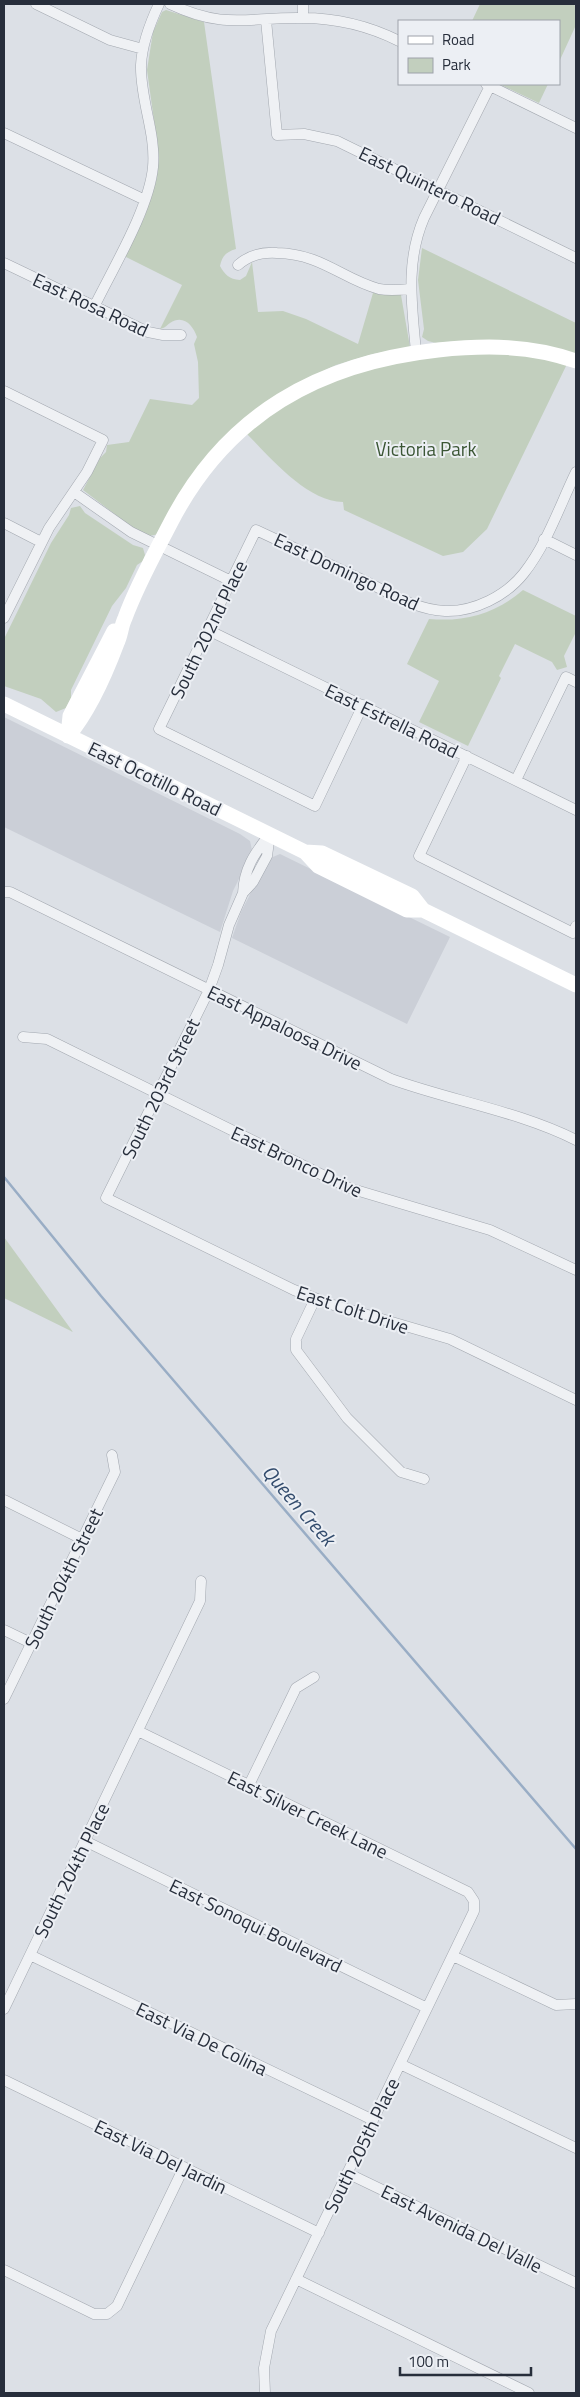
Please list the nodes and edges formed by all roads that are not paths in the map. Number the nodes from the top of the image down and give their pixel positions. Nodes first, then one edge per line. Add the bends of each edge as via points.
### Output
1 (36, 4) edge
2 (160, 4) edge
3 (170, 4) edge
4 (303, 4) edge
5 (303, 18) junction
6 (266, 20) junction
7 (398, 41) edge
8 (143, 48) junction
9 (488, 85) edge
10 (576, 128) edge
11 (4, 133) edge
12 (438, 190) junction
13 (146, 200) junction
14 (576, 258) edge
15 (4, 263) edge
16 (238, 265) dead end
17 (410, 289) junction
18 (94, 307) junction
19 (181, 334) dead end
20 (416, 352) junction
21 (576, 361) edge
22 (4, 391) edge
23 (576, 472) edge
24 (74, 492) junction
25 (4, 523) edge
26 (256, 530) joint
27 (544, 539) junction
28 (41, 542) junction
29 (159, 547) junction
30 (576, 555) edge
31 (231, 582) junction
32 (4, 618) edge
33 (208, 630) junction
34 (576, 682) edge
35 (4, 704) edge
36 (363, 705) junction
37 (68, 736) junction
38 (467, 756) junction
39 (516, 780) junction
40 (576, 810) edge
41 (270, 834) junction
42 (4, 892) edge
43 (575, 929) edge
44 (576, 985) edge
45 (209, 990) junction
46 (23, 1037) dead end
47 (157, 1093) junction
48 (576, 1140) edge
49 (106, 1198) joint
50 (576, 1270) edge
51 (315, 1299) junction
52 (576, 1400) edge
53 (112, 1454) dead end
54 (424, 1479) dead end
55 (4, 1500) edge
56 (82, 1539) junction
57 (201, 1581) dead end
58 (4, 1630) edge
59 (31, 1643) junction
60 (314, 1677) dead end
61 (4, 1699) edge
62 (138, 1731) junction
63 (249, 1786) junction
64 (85, 1841) junction
65 (474, 1901) joint
66 (30, 1955) junction
67 (453, 1956) junction
68 (576, 2004) edge
69 (427, 2008) junction
70 (4, 2009) edge
71 (400, 2064) junction
72 (4, 2080) edge
73 (373, 2120) junction
74 (576, 2148) edge
75 (184, 2167) junction
76 (348, 2173) junction
77 (319, 2233) junction
78 (4, 2270) edge
79 (296, 2279) junction
80 (576, 2284) edge
81 (265, 2393) edge
82 (529, 2393) edge

1 - 8 street via 110,40
2 - 8 street
3 - 6 street via 212,20
4 - 5 street
5 - 6 street
5 - 7 street via 349,23
6 - 12 street, East Quintero Road via 277,135 304,134 337,141
8 - 13 street via 141,76 154,156
9 - 10 street
9 - 12 street
11 - 13 street
12 - 14 street, East Quintero Road
12 - 17 street via 416,241
13 - 18 street
15 - 18 street, East Rosa Road
16 - 17 street via 247,257 264,253 294,254 316,260 380,289
17 - 20 street
18 - 19 street, East Rosa Road via 148,332 163,336
20 - 21 street via 505,346 547,352
20 - 29 street via 360,364 330,375 284,398 242,428 200,476
22 - 24 street via 103,440
23 - 27 street, East Domingo Road
24 - 28 street
24 - 29 street via 131,532
25 - 28 street
26 - 27 street, East Domingo Road via 407,601 444,611 469,609 494,599 511,587 524,573
26 - 31 street, South 202nd Place
27 - 30 street
28 - 32 street
29 - 31 street
29 - 37 street via 70,716
31 - 33 street, South 202nd Place
33 - 36 street, East Estrella Road
33 - 36 street, South 202nd Place via 159,729 315,806
34 - 39 street via 566,677
35 - 37 street, East Ocotillo Road
36 - 38 street, East Estrella Road
37 - 41 street, East Ocotillo Road
38 - 39 street, East Estrella Road
38 - 43 street via 419,856
39 - 40 street, East Estrella Road
41 - 44 street, East Ocotillo Road via 305,852 318,866 407,910 423,910
41 - 45 street, South 203rd Street via 266,856 229,925
42 - 45 street, East Appaloosa Drive via 10,892
45 - 47 street, South 203rd Street
45 - 48 street, East Appaloosa Drive via 391,1079 531,1121
46 - 47 street, East Bronco Drive via 47,1039
47 - 49 street, South 203rd Street
47 - 50 street, East Bronco Drive via 349,1188 490,1230
49 - 51 street, East Colt Drive
51 - 52 street, East Colt Drive via 450,1339
51 - 54 street via 296,1339 296,1350 347,1418 401,1472
53 - 56 street, South 204th Street via 115,1472
55 - 56 street
56 - 59 street, South 204th Street
57 - 62 street, South 204th Place via 200,1601
58 - 59 street
59 - 61 street, South 204th Street
60 - 63 street via 296,1688
62 - 63 street, East Silver Creek Lane
62 - 64 street, South 204th Place
63 - 65 street, East Silver Creek Lane via 468,1892
64 - 66 street, South 204th Place
64 - 69 street, East Sonoqui Boulevard
65 - 67 street, South 205th Place via 474,1911
66 - 70 street, South 204th Place
66 - 73 street, East Via De Colina
67 - 68 street via 556,2005
67 - 69 street, South 205th Place
69 - 71 street, South 205th Place
71 - 73 street, South 205th Place
71 - 74 street
72 - 75 street, East Via Del Jardin
73 - 76 street, South 205th Place
75 - 77 street, East Via Del Jardin
75 - 78 street via 116,2306 106,2314 94,2314
76 - 77 street, South 205th Place
76 - 80 street, East Avenida Del Valle
77 - 79 street, South 205th Place
79 - 81 street, South 205th Place via 271,2331 264,2368
79 - 82 street

